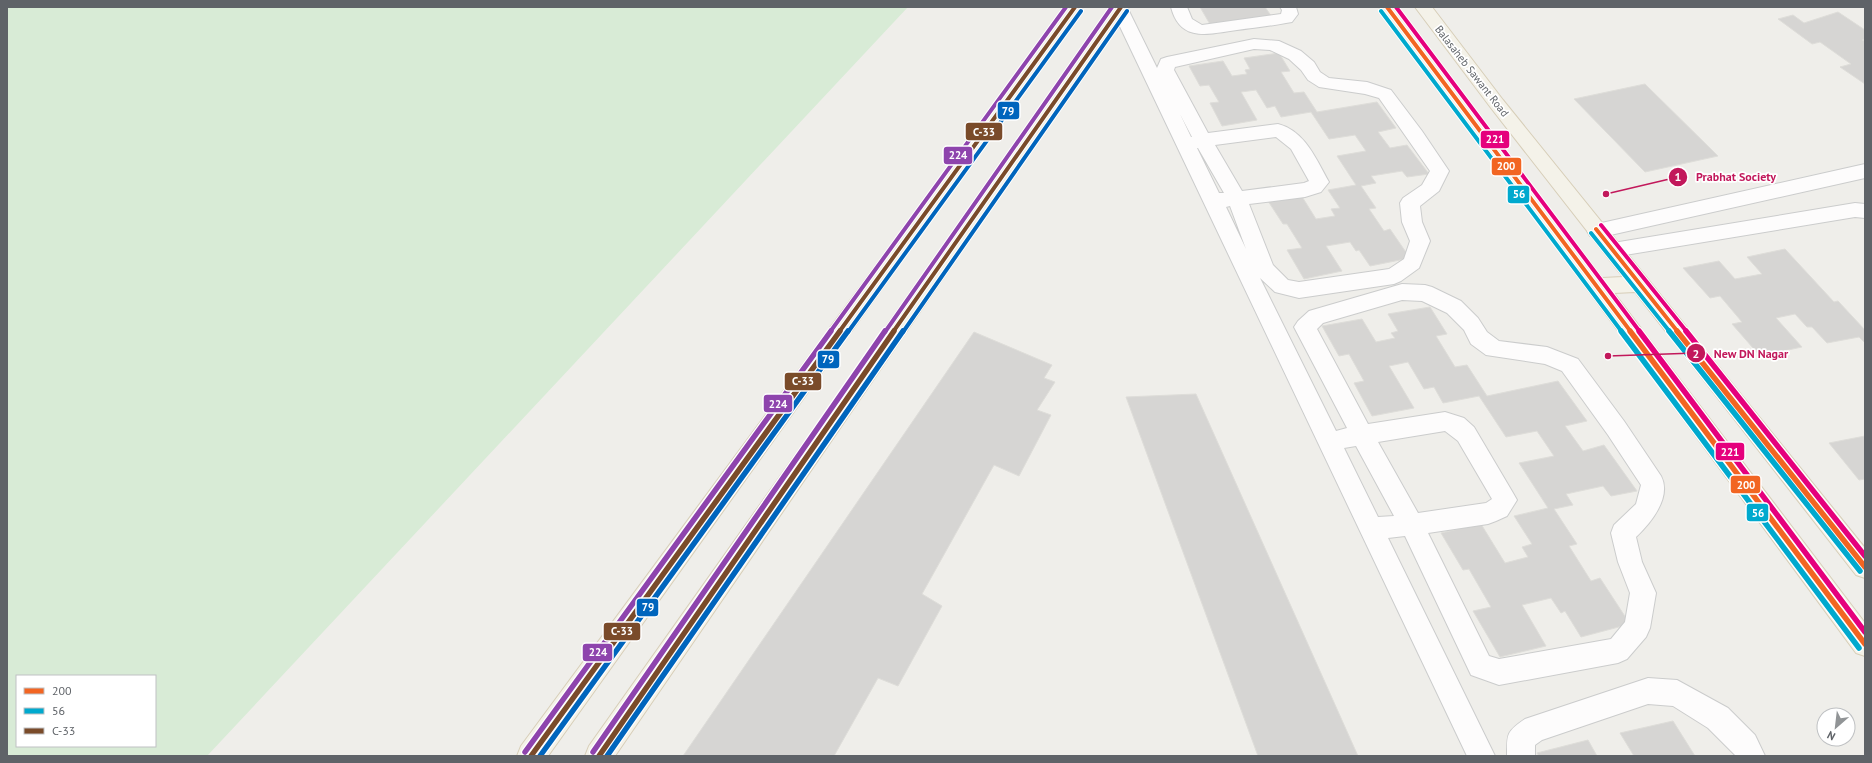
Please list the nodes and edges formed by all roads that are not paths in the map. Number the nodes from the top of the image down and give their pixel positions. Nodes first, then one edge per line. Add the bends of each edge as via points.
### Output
1 (1075, 7) edge
2 (1179, 7) edge
3 (1288, 7) edge
4 (1387, 7) edge
5 (1423, 7) edge
6 (1119, 8) edge
7 (1194, 142) junction
8 (1865, 171) edge
9 (1237, 199) junction
10 (1212, 201) junction
11 (1865, 211) edge
12 (1597, 231) junction
13 (1613, 250) junction
14 (1640, 284) junction
15 (1596, 286) junction
16 (1362, 435) junction
17 (1330, 443) junction
18 (1412, 525) junction
19 (1371, 529) junction
20 (1865, 568) edge
21 (1865, 644) edge
22 (531, 756) edge
23 (599, 756) edge
24 (1481, 756) edge
25 (1521, 756) edge
26 (1751, 756) edge

1 - 22 main road
2 - 3 street via 1185,23 1202,30 1286,18 1290,14
4 - 15 main road
5 - 12 main road, Balasaheb Sawant Road
6 - 7 street
6 - 23 main road
7 - 9 street
7 - 9 street via 1278,130 1294,139 1319,182 1305,190
7 - 9 street via 1165,70 1167,63 1254,44 1272,45 1295,55 1308,66 1314,76 1325,83 1367,88 1385,94 1440,171 1436,182 1426,193 1410,203 1412,222 1420,240 1412,263 1394,276 1299,290 1282,286 1264,269
7 - 10 street
8 - 12 street
9 - 10 street
10 - 17 street
11 - 13 street via 1855,210
12 - 13 main road, Balasaheb Sawant Road
13 - 14 main road, Balasaheb Sawant Road
14 - 15 main road
14 - 20 main road, Balasaheb Sawant Road
15 - 21 main road
16 - 17 street
16 - 18 street
16 - 18 street via 1445,421 1456,425 1466,434 1505,500 1499,508 1488,514
16 - 18 street via 1305,327 1316,317 1402,292 1425,293 1454,307 1471,324 1479,338 1494,349 1546,356 1570,365 1653,483 1651,500 1641,517 1623,533 1630,562 1643,593 1637,628 1618,650 1500,672 1480,666
17 - 19 street
18 - 19 street
19 - 24 street
25 - 26 street via 1521,738 1535,730 1648,691 1677,693 1718,718 1745,745

